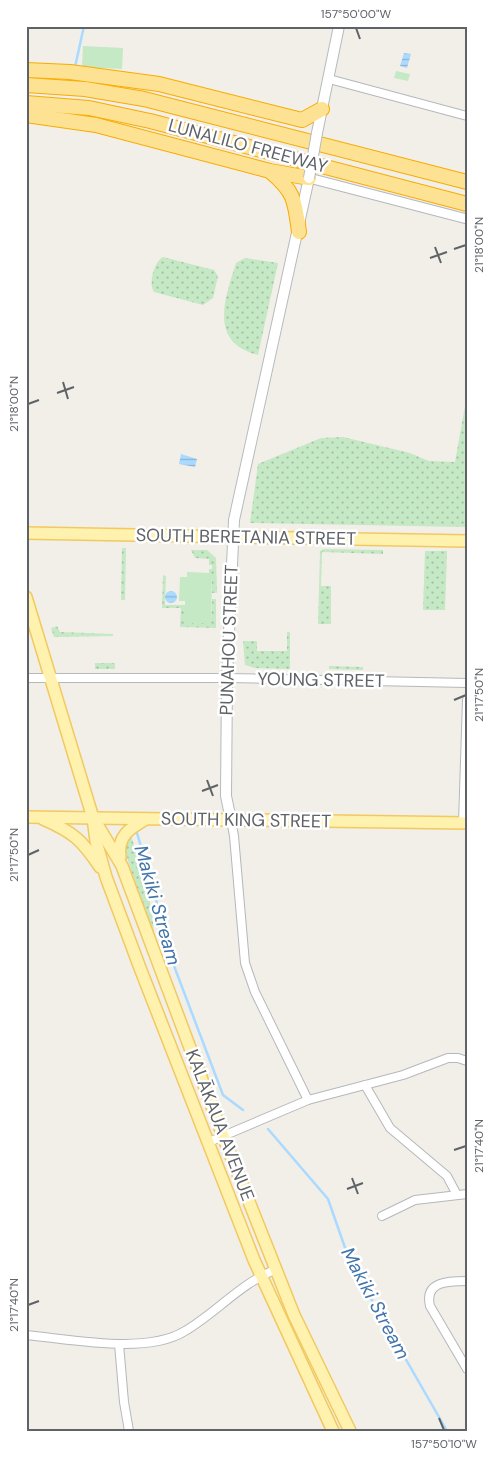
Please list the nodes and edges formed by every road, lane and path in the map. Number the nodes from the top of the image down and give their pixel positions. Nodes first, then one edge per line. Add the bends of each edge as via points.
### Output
1 (339, 26) edge
2 (26, 70) edge
3 (329, 79) junction
4 (26, 85) edge
5 (26, 103) edge
6 (322, 110) junction
7 (26, 115) edge
8 (467, 116) edge
9 (270, 171) junction
10 (309, 178) junction
11 (467, 182) edge
12 (467, 204) edge
13 (467, 219) edge
14 (299, 232) junction
15 (26, 533) edge
16 (232, 537) junction
17 (467, 541) edge
18 (26, 597) edge
19 (26, 678) edge
20 (227, 678) junction
21 (50, 679) junction
22 (467, 683) edge
23 (467, 700) edge
24 (32, 817) edge
25 (93, 818) junction
26 (148, 819) junction
27 (231, 820) junction
28 (465, 823) edge
29 (122, 866) junction
30 (106, 877) junction
31 (467, 1061) edge
32 (365, 1086) junction
33 (308, 1100) junction
34 (223, 1136) junction
35 (208, 1142) junction
36 (456, 1194) junction
37 (467, 1194) edge
38 (382, 1216) dead end
39 (277, 1269) junction
40 (260, 1275) junction
41 (467, 1281) edge
42 (26, 1335) edge
43 (119, 1344) junction
44 (466, 1366) edge
45 (129, 1431) edge
46 (332, 1431) edge
47 (350, 1431) edge

1 - 3 main road, PUNAHOU STREET
2 - 6 highway via 70,72 159,84 302,120
3 - 6 main road, PUNAHOU STREET
3 - 8 street
4 - 11 highway, LUNALILO FREEWAY via 144,98
5 - 12 highway, LUNALILO FREEWAY via 89,108 150,121
6 - 10 main road, PUNAHOU STREET, bridge
7 - 9 highway via 96,126
9 - 10 highway
9 - 14 highway via 286,184 295,203
10 - 13 street
10 - 14 main road, PUNAHOU STREET
14 - 16 main road, PUNAHOU STREET
15 - 16 main road, SOUTH BERETANIA STREET
16 - 17 main road, SOUTH BERETANIA STREET
16 - 20 main road, PUNAHOU STREET
18 - 21 main road, KALĀKAUA AVENUE
19 - 21 street, YOUNG STREET
20 - 21 street, YOUNG STREET
20 - 22 street, YOUNG STREET
20 - 27 main road, PUNAHOU STREET via 226,796
21 - 25 main road, KALĀKAUA AVENUE
23 - 28 street
24 - 25 main road, SOUTH KING STREET
24 - 30 main road via 75,835
25 - 26 main road, SOUTH KING STREET
25 - 29 main road, KALĀKAUA AVENUE
25 - 30 main road, KALĀKAUA AVENUE
26 - 27 main road, SOUTH KING STREET
26 - 29 main road via 128,830 121,838
27 - 28 main road, SOUTH KING STREET
27 - 33 street, PUNAHOU STREET via 245,963 255,992
29 - 34 main road, KALĀKAUA AVENUE
30 - 35 main road, KALĀKAUA AVENUE
31 - 32 street via 448,1058
32 - 33 street
32 - 36 street via 390,1128 447,1176
33 - 34 street
34 - 35 street
34 - 39 main road, KALĀKAUA AVENUE
35 - 40 main road, KALĀKAUA AVENUE
36 - 37 street
36 - 38 street via 415,1200
39 - 40 street
39 - 47 main road, KALĀKAUA AVENUE via 301,1329
40 - 43 street via 184,1332 147,1343
40 - 46 main road, KALĀKAUA AVENUE
41 - 44 street via 444,1281 432,1290 429,1298 430,1306
42 - 43 street
43 - 45 street

